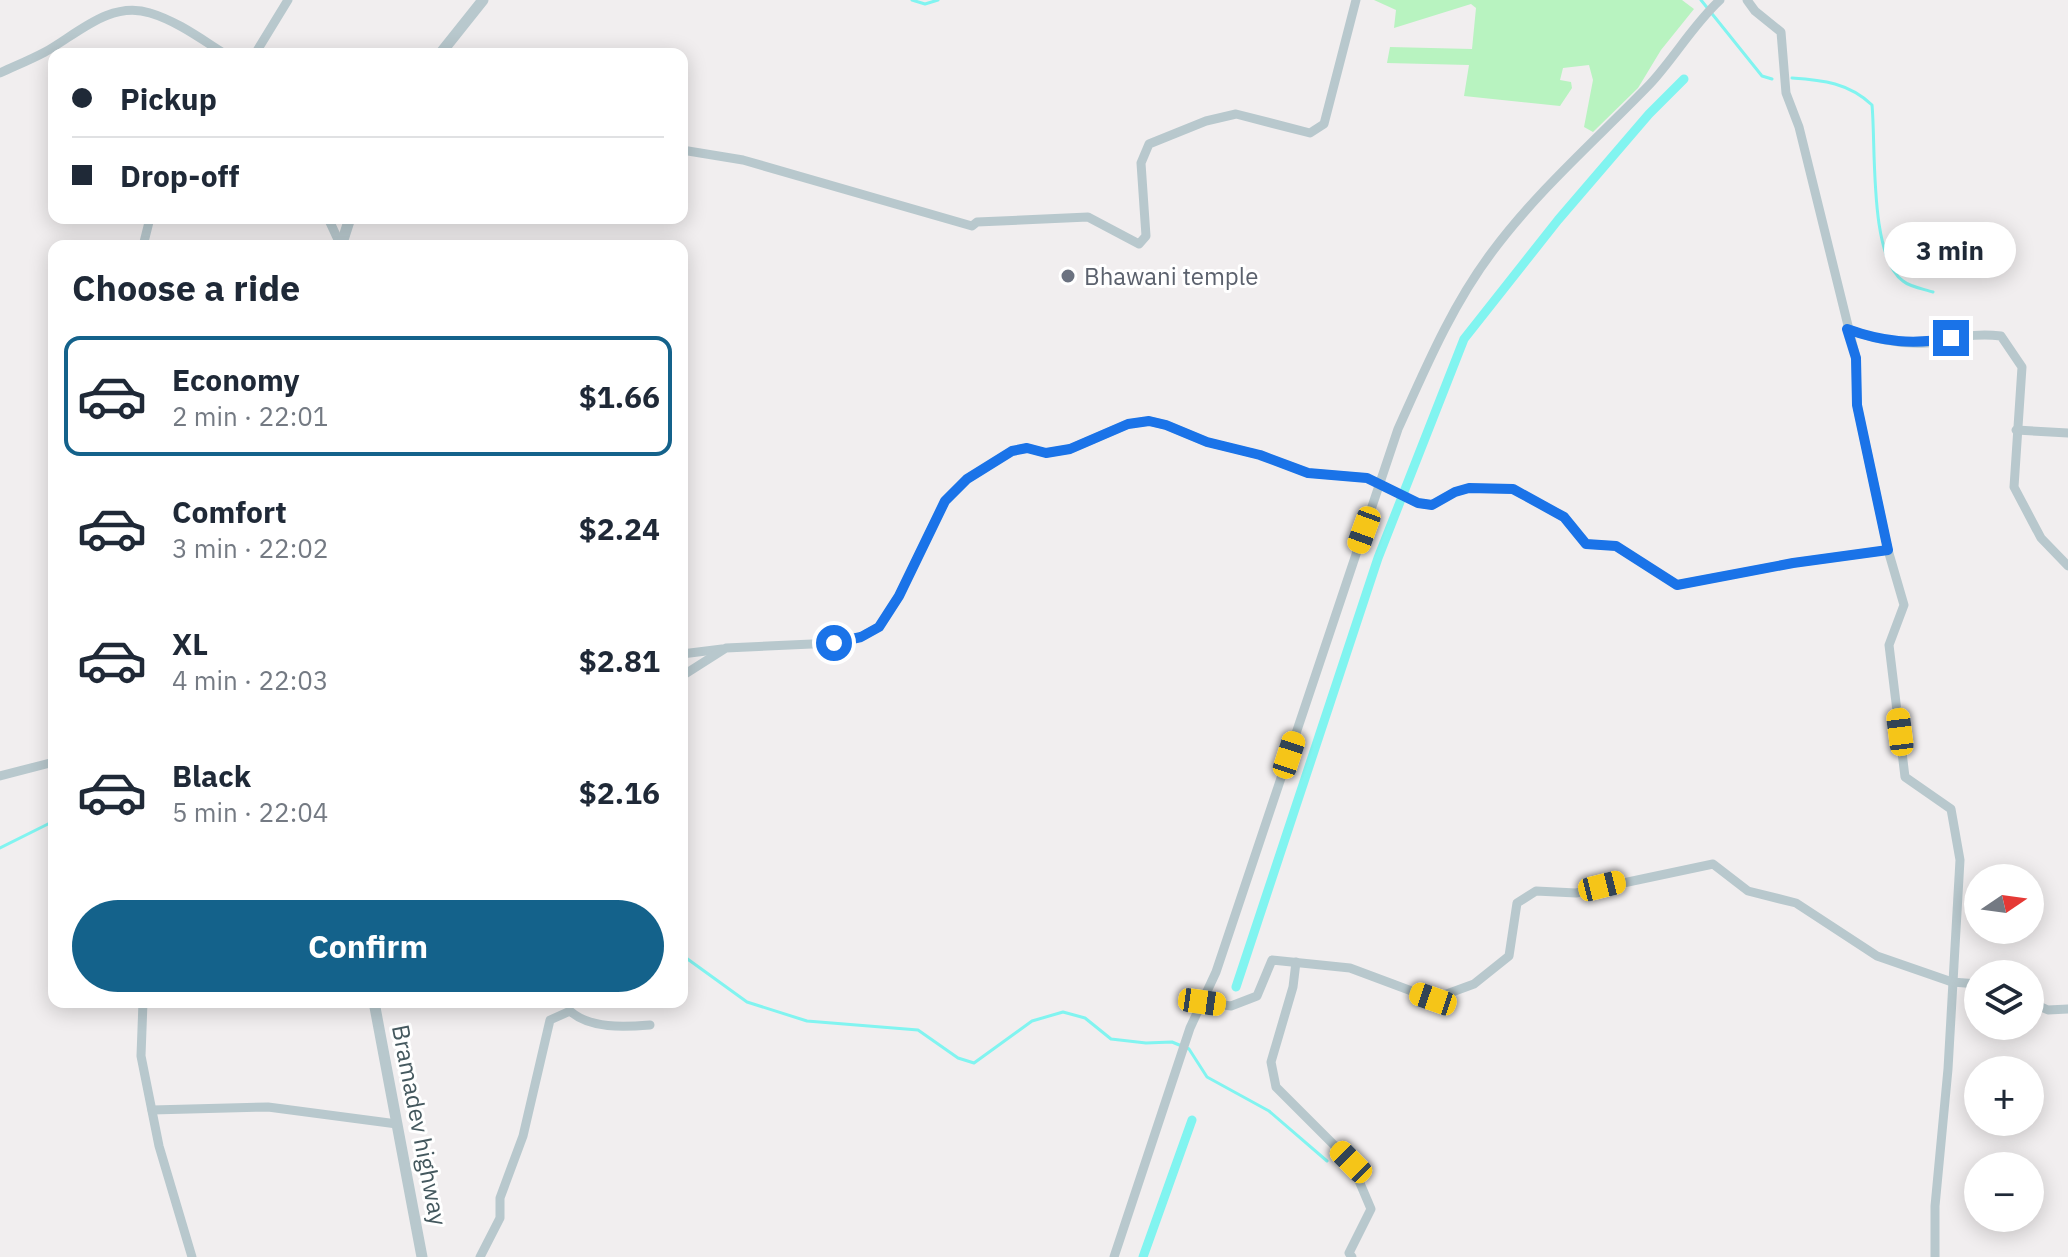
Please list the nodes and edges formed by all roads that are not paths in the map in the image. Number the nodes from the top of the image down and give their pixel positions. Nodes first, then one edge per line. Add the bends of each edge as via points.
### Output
1 (288, 0) edge
2 (483, 0) edge
3 (1356, 0) edge
4 (1747, 0) edge
5 (1719, 1) edge
6 (52, 48) edge
7 (215, 48) edge
8 (259, 48) edge
9 (445, 48) edge
10 (48, 50) edge
11 (0, 73) edge
12 (688, 151) edge
13 (1847, 329) junction
14 (2016, 430) junction
15 (2068, 433) edge
16 (1380, 486) junction
17 (1888, 550) junction
18 (2068, 566) edge
19 (726, 648) junction
20 (688, 653) edge
21 (688, 672) edge
22 (48, 764) edge
23 (0, 776) edge
24 (1296, 962) junction
25 (1952, 982) junction
26 (1964, 983) edge
27 (1202, 1002) junction
28 (143, 1008) edge
29 (375, 1008) edge
30 (2044, 1008) edge
31 (2068, 1009) edge
32 (650, 1025) dead end
33 (152, 1110) junction
34 (397, 1124) junction
35 (192, 1257) edge
36 (422, 1257) edge
37 (480, 1257) edge
38 (1114, 1257) edge
39 (1352, 1257) edge
40 (1935, 1257) edge

1 - 8 street
2 - 9 street
3 - 12 street via 1335,91 1324,124 1317,129 1310,133 1236,114 1149,144 1141,163 1146,236 1139,244 1088,217 972,226 743,160
4 - 13 street via 1781,32 1786,93 1799,127
5 - 16 street via 1491,253 1435,348 1398,429
6 - 7 street via 96,20 124,10 147,11
10 - 11 street
13 - 14 street via 1882,341 1926,343 1976,333 2001,336 2022,367
13 - 17 street via 1856,358 1857,405
14 - 15 street
14 - 18 street via 2014,487 2041,538
16 - 17 street via 1432,505 1469,488 1513,489 1564,517 1586,544 1616,546 1677,585
16 - 19 street via 1352,475 1308,473 1149,421 1128,424 1070,449 1012,451 967,479 945,501 879,627 834,643
16 - 27 street
17 - 25 street via 1904,605 1889,645 1905,777 1951,809 1960,860
19 - 20 street
19 - 21 street
22 - 23 street
24 - 25 street via 1350,968 1433,999 1474,984 1509,956 1517,903 1536,891 1576,893 1713,864 1748,891 1796,903 1877,956
24 - 27 street via 1272,960 1257,996 1231,1006
24 - 39 street via 1271,1062 1276,1087 1351,1162 1371,1209 1349,1253
25 - 26 street
25 - 40 street
27 - 38 street
28 - 33 street via 141,1056
29 - 34 street, Bramadev highway
30 - 31 street
32 - 37 street via 582,1022 570,1011 550,1020 523,1136 500,1198 500,1218
33 - 34 street via 268,1107
33 - 35 street
34 - 36 street, Bramadev highway

